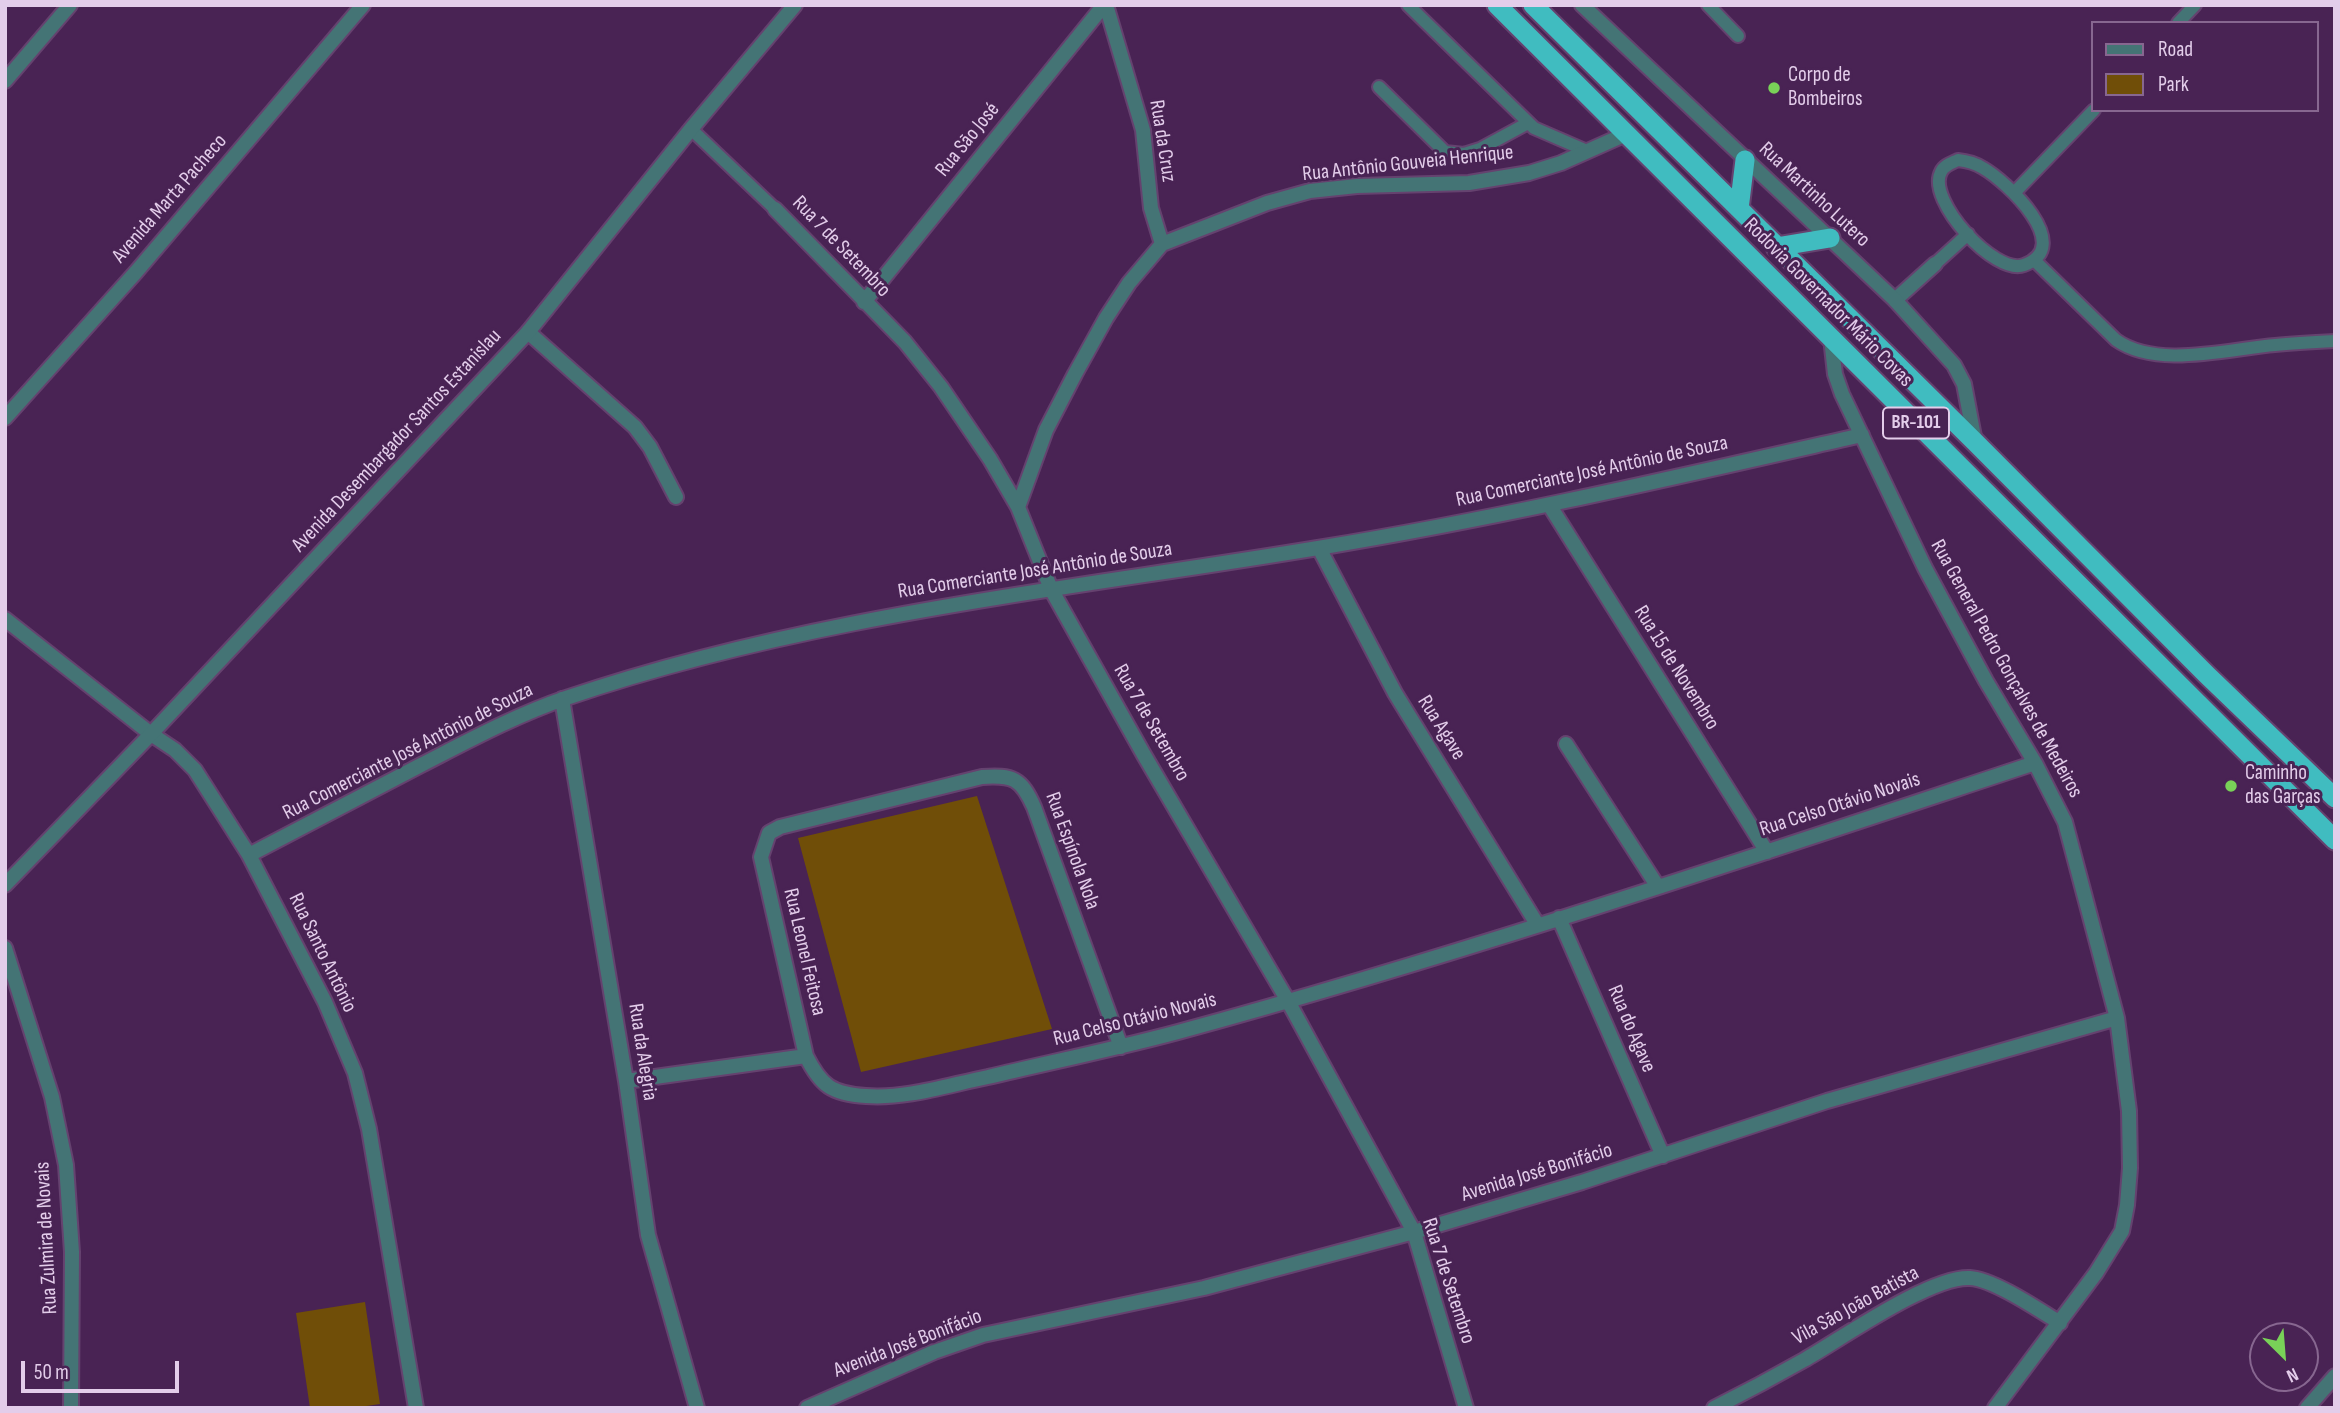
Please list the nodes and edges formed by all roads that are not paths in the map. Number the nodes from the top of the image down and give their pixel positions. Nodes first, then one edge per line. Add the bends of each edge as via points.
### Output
1 (70, 5) edge
2 (363, 5) edge
3 (796, 5) edge
4 (1105, 5) edge
5 (1408, 5) edge
6 (1497, 5) edge
7 (1533, 5) edge
8 (1582, 5) edge
9 (1708, 5) edge
10 (2194, 5) edge
11 (2180, 21) edge
12 (1738, 36) dead end
13 (5, 81) edge
14 (1379, 86) dead end
15 (2092, 112) edge
16 (1528, 122) junction
17 (691, 129) junction
18 (1626, 134) junction
19 (1587, 151) junction
20 (1745, 160) junction
21 (2014, 194) junction
22 (775, 209) joint
23 (1739, 209) junction
24 (1968, 234) junction
25 (1829, 238) junction
26 (1162, 244) junction
27 (1776, 247) junction
28 (2034, 260) junction
29 (1935, 264) joint
30 (1895, 300) junction
31 (864, 302) junction
32 (528, 332) junction
33 (1830, 338) junction
34 (2335, 341) edge
35 (5, 418) edge
36 (1863, 435) junction
37 (1975, 442) junction
38 (676, 497) dead end
39 (1550, 506) junction
40 (1018, 507) junction
41 (1319, 548) junction
42 (1051, 589) junction
43 (5, 619) edge
44 (562, 699) junction
45 (151, 734) junction
46 (1566, 744) dead end
47 (2035, 763) junction
48 (2335, 798) edge
49 (2335, 840) edge
50 (1767, 852) junction
51 (249, 855) junction
52 (761, 857) joint
53 (5, 884) edge
54 (1658, 887) junction
55 (1559, 918) junction
56 (1537, 924) junction
57 (5, 948) edge
58 (1288, 1001) junction
59 (2117, 1018) junction
60 (1121, 1047) junction
61 (806, 1056) junction
62 (625, 1081) junction
63 (1663, 1156) junction
64 (1413, 1232) junction
65 (2060, 1322) junction
66 (2335, 1376) edge
67 (72, 1408) edge
68 (416, 1408) edge
69 (697, 1408) edge
70 (807, 1408) edge
71 (1466, 1408) edge
72 (1714, 1408) edge
73 (1995, 1408) edge
74 (2307, 1408) edge

1 - 13 street
2 - 35 street, Avenida Marta Pacheco
3 - 17 street, Avenida Desembargador Santos Estanislau
4 - 26 street, Rua da Cruz via 1143,130 1152,208
4 - 31 street, Rua São José
5 - 16 lane
6 - 18 highway, Rodovia Governador Mário Covas / BR-101
7 - 23 highway, Rodovia Governador Mário Covas / BR-101
8 - 20 street, Rua Martinho Lutero
9 - 12 lane
10 - 11 lane
14 - 16 lane via 1445,152 1472,152
15 - 21 lane
16 - 19 lane
17 - 22 lane, Rua 7 de Setembro
17 - 32 street, Avenida Desembargador Santos Estanislau
18 - 19 street, Rua Antônio Gouveia Henrique
18 - 33 highway, Rodovia Governador Mário Covas / BR-101
19 - 26 street, Rua Antônio Gouveia Henrique via 1529,173 1469,183 1310,191
20 - 23 highway
20 - 25 street, Rua Martinho Lutero
21 - 24 lane via 1969,161 1948,164 1940,173 1941,195
21 - 28 lane via 2041,231 2043,242
22 - 31 street, Rua 7 de Setembro
23 - 27 highway, Rodovia Governador Mário Covas / BR-101
24 - 28 lane via 2006,265 2015,267
24 - 29 lane
25 - 27 highway
25 - 30 street, Rua Martinho Lutero
26 - 40 street, Rua Antônio Gouveia Henrique via 1121,295 1075,374 1046,430
27 - 37 highway, Rodovia Governador Mário Covas / BR-101
28 - 34 lane via 2116,340 2138,351 2204,354
29 - 30 street
30 - 37 street, Rua Martinho Lutero via 1954,365 1964,384
31 - 40 street, Rua 7 de Setembro via 905,342 941,387
32 - 38 street via 635,427
32 - 45 street, Avenida Desembargador Santos Estanislau
33 - 36 street, Rua General Pedro Gonçalves de Medeiros via 1835,374
33 - 49 highway, Rodovia Governador Mário Covas / BR-101
36 - 39 street, Rua Comerciante José Antônio de Souza
36 - 47 street, Rua General Pedro Gonçalves de Medeiros via 1931,580
37 - 48 highway, Rodovia Governador Mário Covas / BR-101
39 - 41 street, Rua Comerciante José Antônio de Souza
39 - 50 street, Rua 15 de Novembro
40 - 42 street, Rua 7 de Setembro
41 - 42 street, Rua Comerciante José Antônio de Souza
41 - 56 street, Rua Agave via 1395,693
42 - 44 street, Rua Comerciante José Antônio de Souza via 817,630 680,662
42 - 58 street, Rua 7 de Setembro
43 - 45 street, Rua Santo Antônio
44 - 51 street, Rua Comerciante José Antônio de Souza via 483,733
44 - 62 street, Rua da Alegria
45 - 51 street, Rua Santo Antônio via 195,770
45 - 53 street, Avenida Desembargador Santos Estanislau
46 - 54 street
47 - 50 street, Rua Celso Otávio Novais
47 - 59 street, Rua General Pedro Gonçalves de Medeiros via 2065,822
50 - 54 street, Rua Celso Otávio Novais
51 - 68 street, Rua Santo Antônio via 325,1002 355,1073 369,1129
52 - 60 street, Rua Espínola Nola via 769,833 780,827 982,777 1017,780 1034,807
52 - 61 street, Rua Leonel Feitosa
54 - 55 street, Rua Celso Otávio Novais
55 - 56 street, Rua Celso Otávio Novais
55 - 63 street, Rua do Agave
56 - 58 street, Rua Celso Otávio Novais
57 - 67 street, Rua Zulmira de Novais via 52,1097 66,1165 72,1252
58 - 60 street, Rua Celso Otávio Novais
58 - 64 street, Rua 7 de Setembro
59 - 63 street, Avenida José Bonifácio via 1827,1101
59 - 65 street, Rua General Pedro Gonçalves de Medeiros via 2129,1111 2127,1205 2122,1231
60 - 61 street, Rua Celso Otávio Novais via 911,1094 869,1097 826,1087
61 - 62 street
62 - 69 street, Rua da Alegria via 648,1235
63 - 64 street, Avenida José Bonifácio
64 - 70 street, Avenida José Bonifácio via 1204,1288 983,1335
64 - 71 street, Rua 7 de Setembro
65 - 72 street, Vila São João Batista via 1982,1281 1948,1280
65 - 73 street, Rua General Pedro Gonçalves de Medeiros
66 - 74 street

